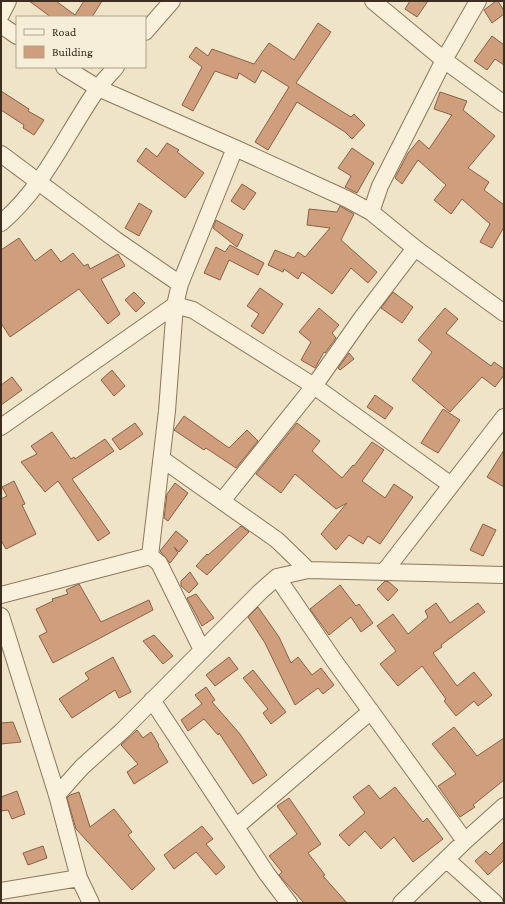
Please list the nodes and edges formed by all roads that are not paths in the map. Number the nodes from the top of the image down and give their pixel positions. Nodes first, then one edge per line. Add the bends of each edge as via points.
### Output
1 (8, 1) edge
2 (172, 1) edge
3 (373, 1) edge
4 (478, 1) edge
5 (1, 15) edge
6 (1, 25) edge
7 (146, 31) edge
8 (16, 35) edge
9 (444, 60) junction
10 (66, 68) edge
11 (115, 68) edge
12 (98, 88) junction
13 (504, 104) edge
14 (235, 148) junction
15 (1, 154) edge
16 (38, 183) junction
17 (371, 212) junction
18 (1, 223) edge
19 (415, 248) junction
20 (180, 284) junction
21 (174, 305) junction
22 (504, 313) edge
23 (314, 386) junction
24 (502, 422) edge
25 (1, 427) edge
26 (162, 458) junction
27 (452, 485) junction
28 (222, 501) junction
29 (150, 556) junction
30 (308, 570) junction
31 (384, 572) junction
32 (504, 575) edge
33 (277, 577) junction
34 (1, 595) edge
35 (1, 616) edge
36 (202, 650) junction
37 (152, 700) junction
38 (371, 711) junction
39 (57, 795) junction
40 (504, 806) edge
41 (236, 827) junction
42 (465, 841) junction
43 (446, 859) junction
44 (79, 878) junction
45 (1, 890) edge
46 (91, 903) edge
47 (289, 903) edge
48 (401, 903) edge
49 (494, 903) edge

1 - 5 street
2 - 7 street
3 - 9 street
4 - 9 street
6 - 8 street
9 - 13 street
9 - 17 street via 380,186
10 - 12 street
11 - 12 street
12 - 14 street
12 - 16 street
14 - 17 street
14 - 20 street
15 - 16 street
16 - 18 street
16 - 20 street
17 - 19 street
19 - 22 street
19 - 23 street
20 - 21 street
21 - 23 street via 193,310
21 - 25 street
21 - 26 street
23 - 27 street
23 - 28 street
24 - 27 street
26 - 28 street
26 - 29 street
27 - 31 street
28 - 30 street via 277,540
29 - 34 street
29 - 36 street via 159,563
30 - 31 street
30 - 33 street
31 - 32 street
33 - 36 street
33 - 38 street
35 - 39 street
36 - 37 street
37 - 39 street via 82,767
37 - 41 street
38 - 41 street
38 - 42 street
39 - 44 street
40 - 42 street
41 - 47 street
42 - 43 street
43 - 48 street
43 - 49 street
44 - 45 street
44 - 46 street

